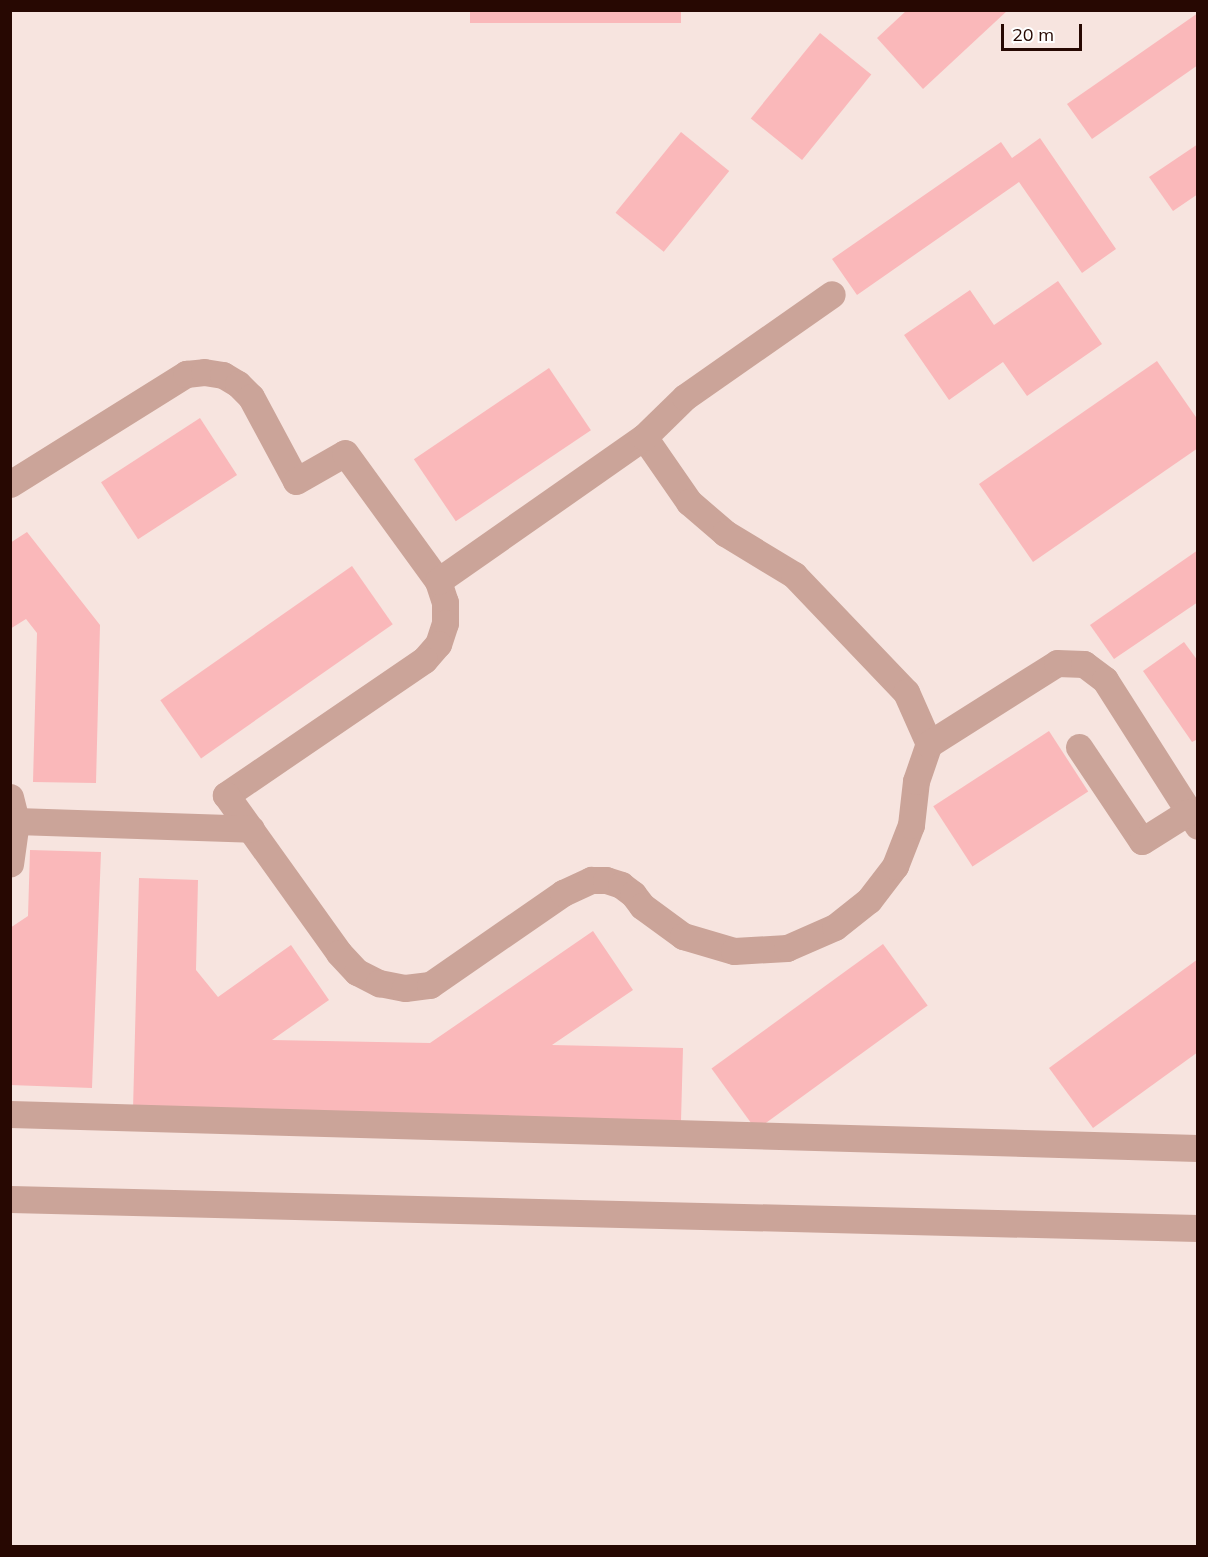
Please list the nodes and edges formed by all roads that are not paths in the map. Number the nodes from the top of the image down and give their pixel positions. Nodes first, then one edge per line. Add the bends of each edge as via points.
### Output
1 (832, 294) dead end
2 (644, 437) junction
3 (10, 484) edge
4 (438, 581) junction
5 (929, 744) junction
6 (1079, 747) dead end
7 (13, 809) edge
8 (1193, 819) edge
9 (251, 829) junction
10 (10, 864) edge
11 (10, 1114) edge
12 (1197, 1148) edge
13 (10, 1199) edge
14 (1197, 1228) edge

1 - 2 street via 685,397
2 - 4 street
2 - 5 street via 689,501 725,533 794,575 906,692
3 - 4 street via 186,375 223,375 251,397 296,481 345,453
4 - 9 street via 445,602 445,623 438,644 424,660 226,795
5 - 8 street via 1045,668 1071,661 1084,664 1105,680
5 - 9 street via 916,782 911,825 895,866 869,900 835,927 787,948 734,951 683,936 621,885 591,880 563,893 430,985 405,988 380,983 357,972 339,953
6 - 8 street via 1142,841
7 - 9 street
7 - 10 street
11 - 12 street
13 - 14 street

